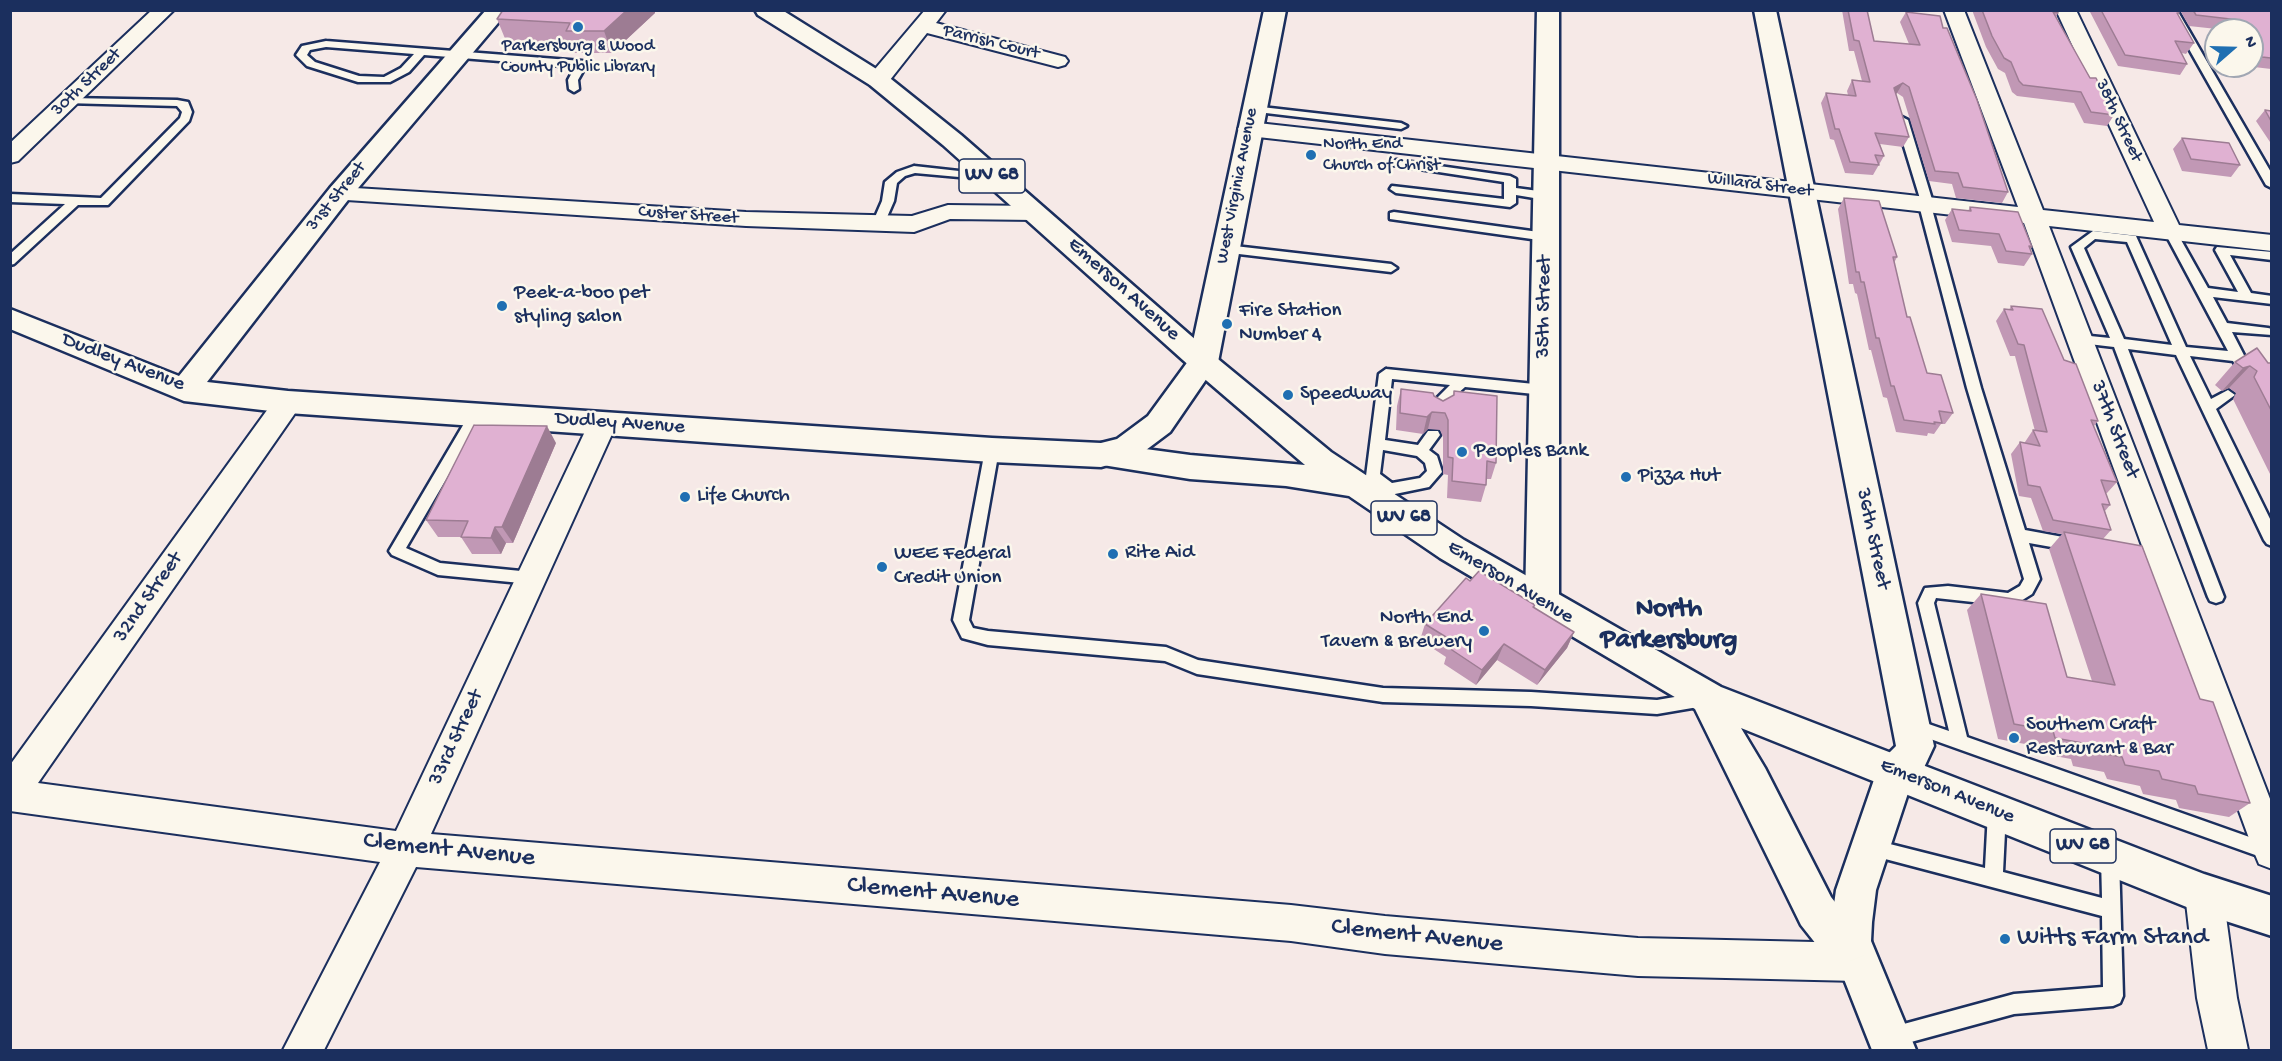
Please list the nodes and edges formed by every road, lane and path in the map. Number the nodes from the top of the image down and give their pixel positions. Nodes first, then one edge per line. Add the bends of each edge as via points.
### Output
1 (164, 10) edge
2 (498, 10) edge
3 (765, 10) edge
4 (1275, 10) edge
5 (1548, 10) edge
6 (1765, 10) edge
7 (1954, 10) edge
8 (2066, 10) edge
9 (2172, 10) edge
10 (929, 18) edge
11 (422, 51) junction
12 (459, 54) junction
13 (1058, 61) dead end
14 (878, 80) junction
15 (574, 89) dead end
16 (69, 101) junction
17 (1899, 110) edge
18 (1251, 119) junction
19 (1401, 126) dead end
20 (10, 156) edge
21 (1397, 163) dead end
22 (1547, 164) junction
23 (986, 170) junction
24 (2271, 185) edge
25 (1396, 189) dead end
26 (1510, 190) junction
27 (1802, 192) junction
28 (339, 194) junction
29 (1546, 196) junction
30 (11, 199) edge
31 (75, 201) junction
32 (1926, 206) junction
33 (1035, 213) junction
34 (1394, 216) dead end
35 (2034, 218) junction
36 (878, 224) junction
37 (2170, 231) junction
38 (1546, 237) junction
39 (2271, 243) edge
40 (1226, 249) junction
41 (2271, 255) edge
42 (10, 261) edge
43 (1391, 268) dead end
44 (2204, 292) junction
45 (2247, 297) junction
46 (2271, 300) edge
47 (10, 318) edge
48 (2222, 327) junction
49 (2268, 332) dead end
50 (2080, 339) junction
51 (2119, 344) junction
52 (2181, 351) junction
53 (2237, 357) junction
54 (1203, 362) junction
55 (2247, 372) edge
56 (1462, 382) junction
57 (184, 390) junction
58 (1544, 390) junction
59 (2228, 395) dead end
60 (288, 402) junction
61 (2208, 407) junction
62 (1438, 411) edge
63 (477, 414) junction
64 (603, 423) junction
65 (1433, 435) dead end
66 (1377, 444) junction
67 (992, 450) junction
68 (1422, 451) junction
69 (1101, 455) junction
70 (1376, 492) junction
71 (2018, 535) junction
72 (2271, 540) edge
73 (2085, 547) edge
74 (531, 578) junction
75 (2216, 597) dead end
76 (1542, 603) junction
77 (1707, 698) junction
78 (1911, 725) junction
79 (1960, 743) junction
80 (1896, 771) junction
81 (10, 794) edge
82 (1997, 812) junction
83 (1870, 848) junction
84 (406, 849) junction
85 (2271, 853) edge
86 (2110, 857) junction
87 (1993, 879) junction
88 (2204, 894) junction
89 (2111, 909) junction
90 (2271, 916) edge
91 (1854, 952) junction
92 (1891, 1044) edge
93 (303, 1050) edge
94 (2228, 1050) edge

1 - 16 street, 30th Street
2 - 12 street, 31st Street
3 - 14 street, Emerson Avenue / WV 68
4 - 18 street, West Virginia Avenue
5 - 22 street, 35th Street
6 - 27 street, 36th Street
7 - 35 street, 37th Street
8 - 37 street, 38th Street
9 - 24 lane
10 - 13 street, Parrish Court
10 - 14 street
11 - 11 lane via 326,44 306,48 301,55 310,63 358,79 386,80 405,70
11 - 12 lane
12 - 15 lane via 582,64 573,80
12 - 28 street, 31st Street
14 - 23 street, Emerson Avenue / WV 68
16 - 20 street, 30th Street
16 - 31 lane via 177,103 184,104 188,112 104,202
17 - 32 lane
18 - 19 lane
18 - 22 street, Willard Street
18 - 40 street, West Virginia Avenue
21 - 26 lane via 1510,178
22 - 27 street, Willard Street
22 - 29 street, 35th Street
23 - 33 street, Emerson Avenue / WV 68
23 - 36 lane via 959,174 914,170 901,174 891,182
25 - 26 lane via 1510,203
26 - 29 lane
27 - 32 street, Willard Street
27 - 78 street, 36th Street
28 - 36 street, Custer Street
28 - 57 street, 31st Street
29 - 38 street, 35th Street
30 - 31 lane
31 - 42 lane
32 - 35 street, Willard Street
32 - 71 lane
33 - 36 street, Custer Street via 948,212 914,224
33 - 54 street, Emerson Avenue / WV 68
34 - 38 lane
35 - 37 street, Willard Street
35 - 50 street, 37th Street
37 - 39 street, Willard Street
37 - 44 lane
38 - 58 street, 35th Street
40 - 43 lane
40 - 54 street, West Virginia Avenue
41 - 45 lane via 2221,250
44 - 45 lane
44 - 48 lane
45 - 46 lane
47 - 57 street, Dudley Avenue
48 - 49 lane
48 - 53 lane
50 - 51 lane
50 - 85 street, 37th Street via 2152,558
51 - 52 lane
51 - 52 lane via 2077,247 2093,235 2132,239
51 - 75 lane
52 - 53 lane
52 - 61 lane
53 - 55 lane
54 - 69 street, Dudley Avenue via 1159,424 1127,448
54 - 70 street, Emerson Avenue / WV 68 via 1320,460
56 - 58 lane
56 - 62 lane via 1441,400
56 - 66 lane via 1386,374
57 - 60 street, Dudley Avenue
58 - 76 street, 35th Street
59 - 61 lane
60 - 63 street, Dudley Avenue
60 - 81 street, 32nd Street
61 - 72 lane
63 - 64 street, Dudley Avenue
63 - 74 lane via 397,551 438,569
64 - 67 street, Dudley Avenue
64 - 74 street, 33rd Street
65 - 68 lane
66 - 68 lane
66 - 70 lane via 1373,476
67 - 69 street, Dudley Avenue
67 - 77 lane via 961,620 968,633 1166,654 1197,667 1383,695 1657,707
68 - 70 lane via 1432,460 1435,472 1424,483
69 - 70 street via 1286,474
70 - 76 street, Emerson Avenue / WV 68 via 1452,549
71 - 73 lane
71 - 79 lane via 2032,579 2026,590 2010,600 1931,592 1926,603
74 - 84 street, 33rd Street
76 - 77 street, Emerson Avenue / WV 68
77 - 80 street, Emerson Avenue / WV 68
77 - 91 street via 1816,911
78 - 79 lane
78 - 80 street, 36th Street via 1915,746 1908,762
79 - 85 lane
80 - 82 street, Emerson Avenue / WV 68
80 - 83 street, 36th Street
81 - 84 street, Clement Avenue
82 - 86 street, Emerson Avenue / WV 68
82 - 87 lane
83 - 87 lane
83 - 91 street, 36th Street via 1856,890
84 - 91 street, Clement Avenue via 1291,923 1626,956
84 - 93 street, 33rd Street
86 - 88 street, Emerson Avenue / WV 68
86 - 89 lane
87 - 89 lane
88 - 90 street, Emerson Avenue / WV 68
88 - 94 street
89 - 92 lane via 2113,996 2014,1004
91 - 92 street, 36th Street

